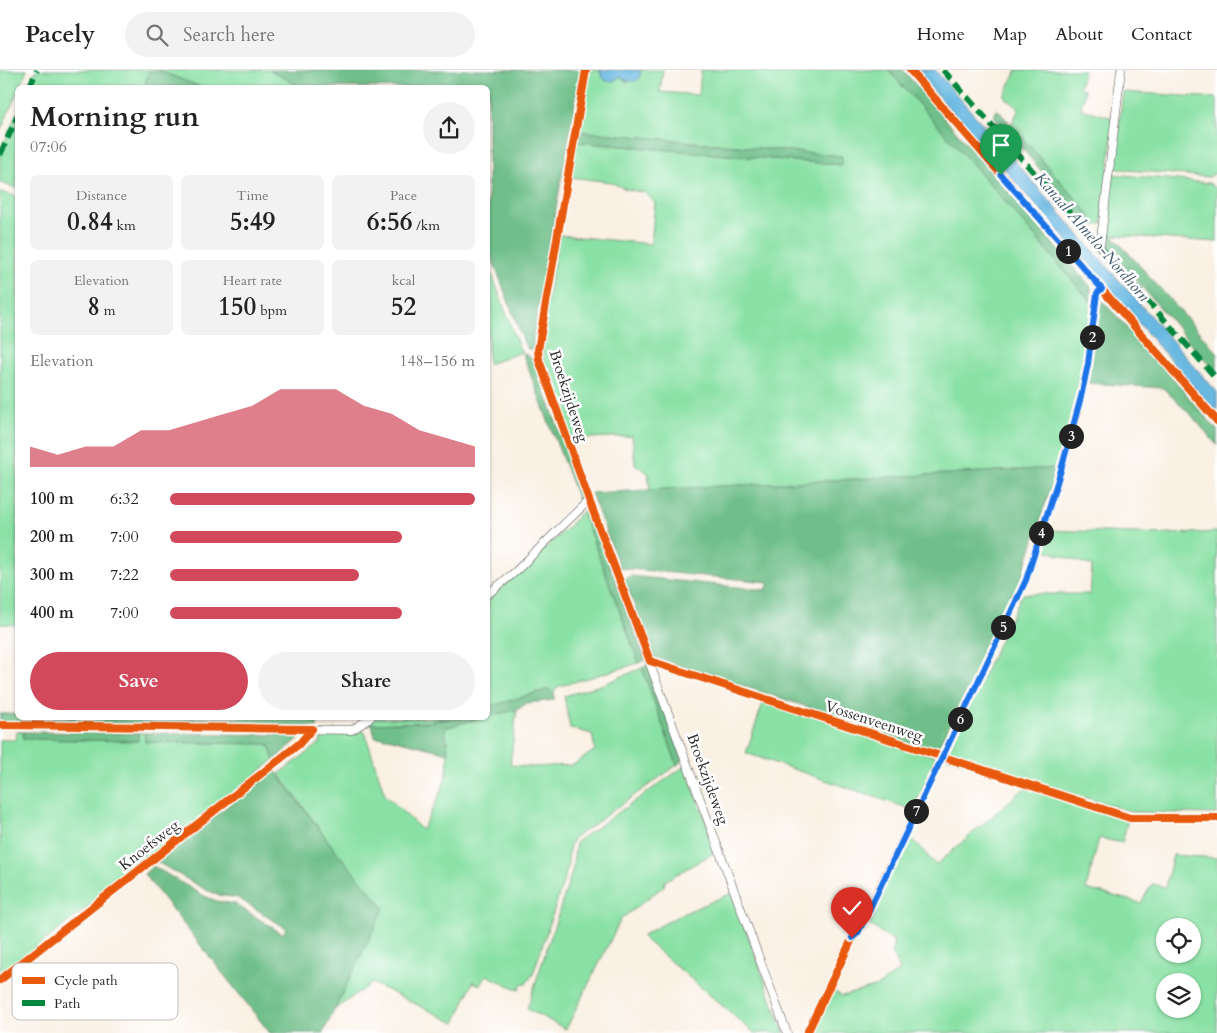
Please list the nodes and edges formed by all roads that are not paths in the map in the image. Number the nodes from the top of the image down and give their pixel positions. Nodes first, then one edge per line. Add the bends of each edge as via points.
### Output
1 (586, 70) edge
2 (1121, 70) edge
3 (1100, 247) dead end
4 (589, 500) junction
5 (490, 592) edge
6 (650, 661) junction
7 (367, 720) edge
8 (0, 725) edge
9 (312, 729) junction
10 (1177, 818) dead end
11 (852, 938) dead end
12 (22, 963) edge
13 (12, 971) edge
14 (0, 980) edge
15 (787, 1033) edge
16 (807, 1033) edge

1 - 4 street, Broekzijdeweg via 538,350
2 - 3 street
4 - 5 street
4 - 6 street, Broekzijdeweg
6 - 10 street, Vossenveenweg via 1130,818
6 - 15 street, Broekzijdeweg
7 - 9 street via 352,730
8 - 9 street
9 - 12 street, Knoefsweg via 299,744
11 - 16 street
13 - 14 street, Knoefsweg

